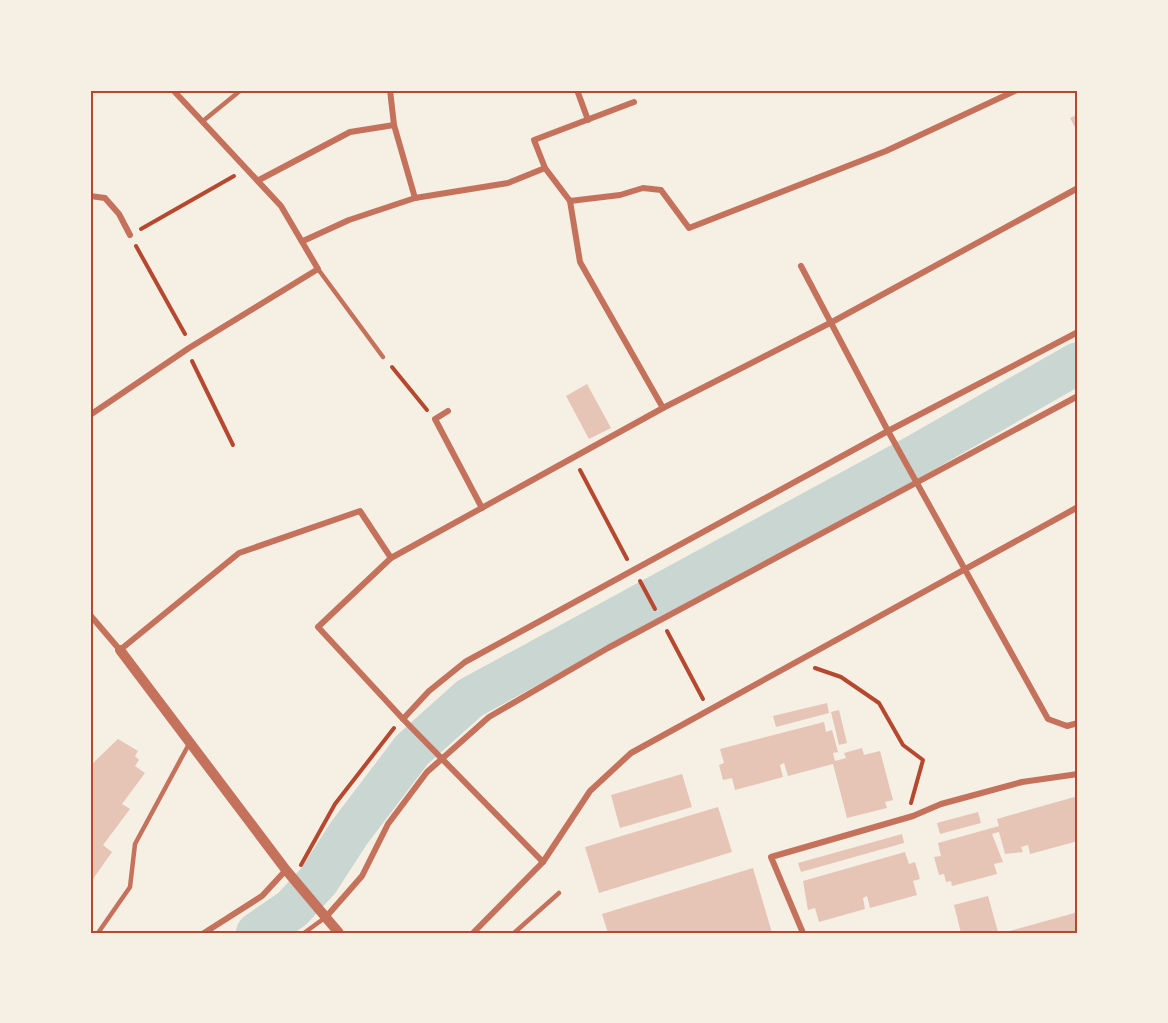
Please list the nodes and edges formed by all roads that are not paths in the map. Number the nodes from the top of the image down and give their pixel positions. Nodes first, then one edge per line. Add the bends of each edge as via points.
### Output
1 (173, 90) edge
2 (241, 90) edge
3 (390, 90) edge
4 (577, 90) edge
5 (1017, 90) edge
6 (633, 102) dead end
7 (588, 120) junction
8 (203, 121) junction
9 (394, 125) junction
10 (545, 168) junction
11 (259, 180) junction
12 (1078, 188) edge
13 (90, 196) edge
14 (415, 198) junction
15 (570, 201) junction
16 (130, 235) road end
17 (303, 241) junction
18 (801, 266) dead end
19 (318, 269) junction
20 (832, 322) junction
21 (1078, 332) edge
22 (383, 357) road end
23 (1078, 396) edge
24 (663, 408) junction
25 (448, 411) dead end
26 (90, 415) edge
27 (888, 431) junction
28 (918, 483) junction
29 (1078, 507) edge
30 (482, 508) junction
31 (391, 558) junction
32 (967, 569) junction
33 (90, 615) edge
34 (120, 650) junction
35 (403, 719) junction
36 (1078, 723) edge
37 (190, 742) junction
38 (441, 758) junction
39 (1078, 774) edge
40 (543, 862) junction
41 (286, 870) junction
42 (559, 893) dead end
43 (323, 914) junction
44 (98, 933) edge
45 (204, 933) edge
46 (304, 933) edge
47 (339, 933) edge
48 (472, 933) edge
49 (514, 933) edge
50 (803, 933) edge

1 - 8 street
2 - 8 lane
3 - 9 street
4 - 7 street
5 - 15 street via 886,152 689,228 661,190 643,188
6 - 7 street
7 - 10 street via 534,140
8 - 11 street
9 - 11 street via 350,132
9 - 14 street
10 - 14 street via 508,183
10 - 15 street
11 - 17 street
12 - 20 street
13 - 16 street via 105,198
14 - 17 street via 349,220
15 - 24 street via 580,262
17 - 19 street
18 - 20 street
19 - 22 lane
19 - 26 street via 189,348
20 - 24 street
20 - 27 street
21 - 27 street
23 - 28 street
24 - 30 street
25 - 30 street via 435,419
27 - 28 street
27 - 35 street via 465,662 429,690
28 - 32 street
28 - 38 street via 520,697 489,717
29 - 32 street
30 - 31 street
31 - 34 street via 360,511 240,553
31 - 35 street via 318,627
32 - 36 street via 1048,719 1067,726
32 - 40 street via 631,753 590,791
33 - 34 street
34 - 37 street
35 - 38 street
37 - 41 street
37 - 44 lane via 135,844 130,887
38 - 40 street
38 - 43 street via 388,824 362,876
39 - 50 street via 1022,782 941,804 907,818 771,858
40 - 48 street
41 - 43 street
41 - 45 street via 262,896
42 - 49 lane
43 - 46 lane
43 - 47 street

